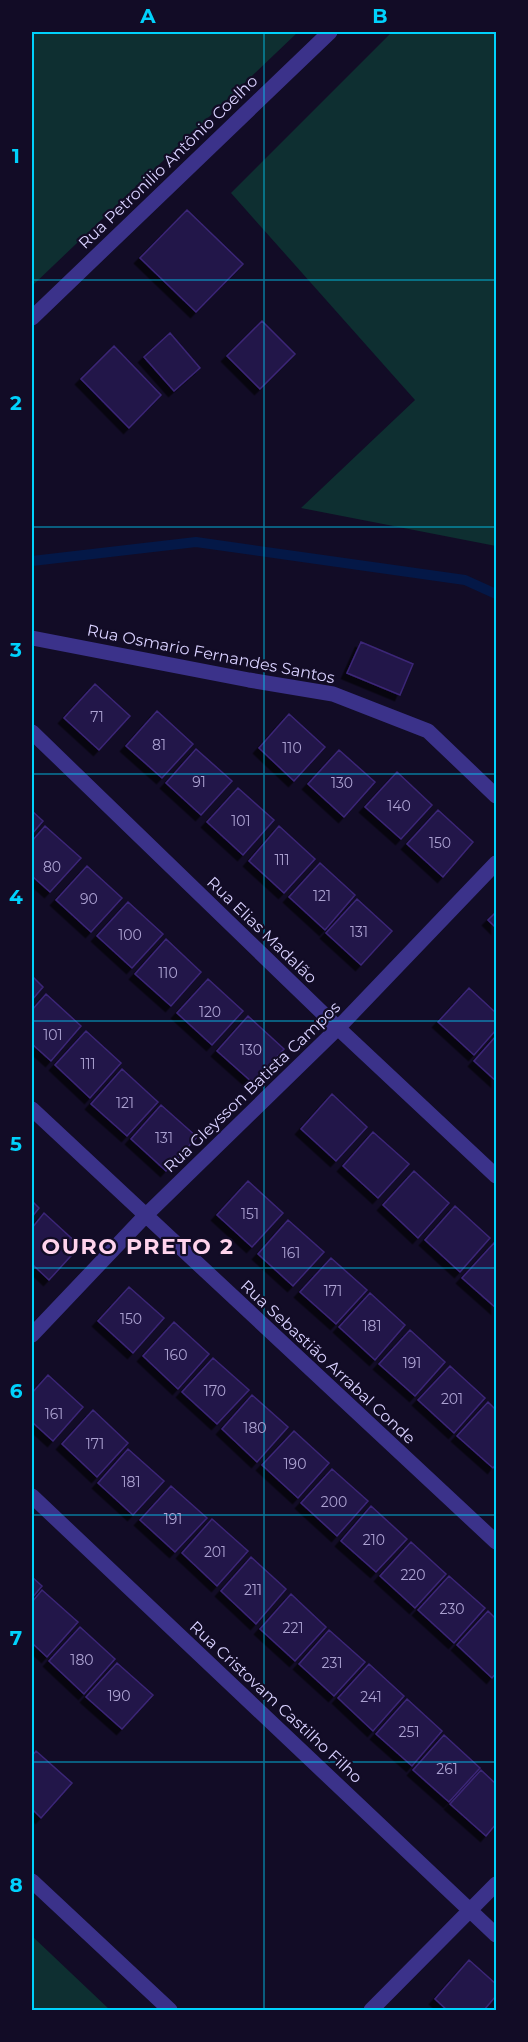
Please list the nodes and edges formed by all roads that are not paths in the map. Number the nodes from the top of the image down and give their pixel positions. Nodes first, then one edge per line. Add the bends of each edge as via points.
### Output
1 (330, 32) edge
2 (32, 318) edge
3 (32, 638) edge
4 (32, 732) edge
5 (496, 796) edge
6 (496, 863) edge
7 (339, 1028) junction
8 (32, 1109) edge
9 (496, 1176) edge
10 (145, 1216) junction
11 (32, 1335) edge
12 (32, 1496) edge
13 (496, 1542) edge
14 (32, 1881) edge
15 (496, 1884) edge
16 (471, 1910) junction
17 (496, 1935) edge
18 (170, 2010) edge
19 (371, 2010) edge

1 - 2 street, Rua Petronilio Antônio Coelho
3 - 5 street, Rua Osmario Fernandes Santos via 333,694 428,731
4 - 7 street, Rua Elias Madalão
6 - 7 street, Rua Gleysson Batista Campos
7 - 9 street, Rua Elias Madalão
7 - 10 street, Rua Gleysson Batista Campos
8 - 10 street, Rua Sebastião Arrabal Conde
10 - 11 street, Rua Gleysson Batista Campos
10 - 13 street, Rua Sebastião Arrabal Conde
12 - 16 street, Rua Cristovam Castilho Filho
14 - 18 street
15 - 16 street
16 - 17 street, Rua Cristovam Castilho Filho
16 - 19 street

